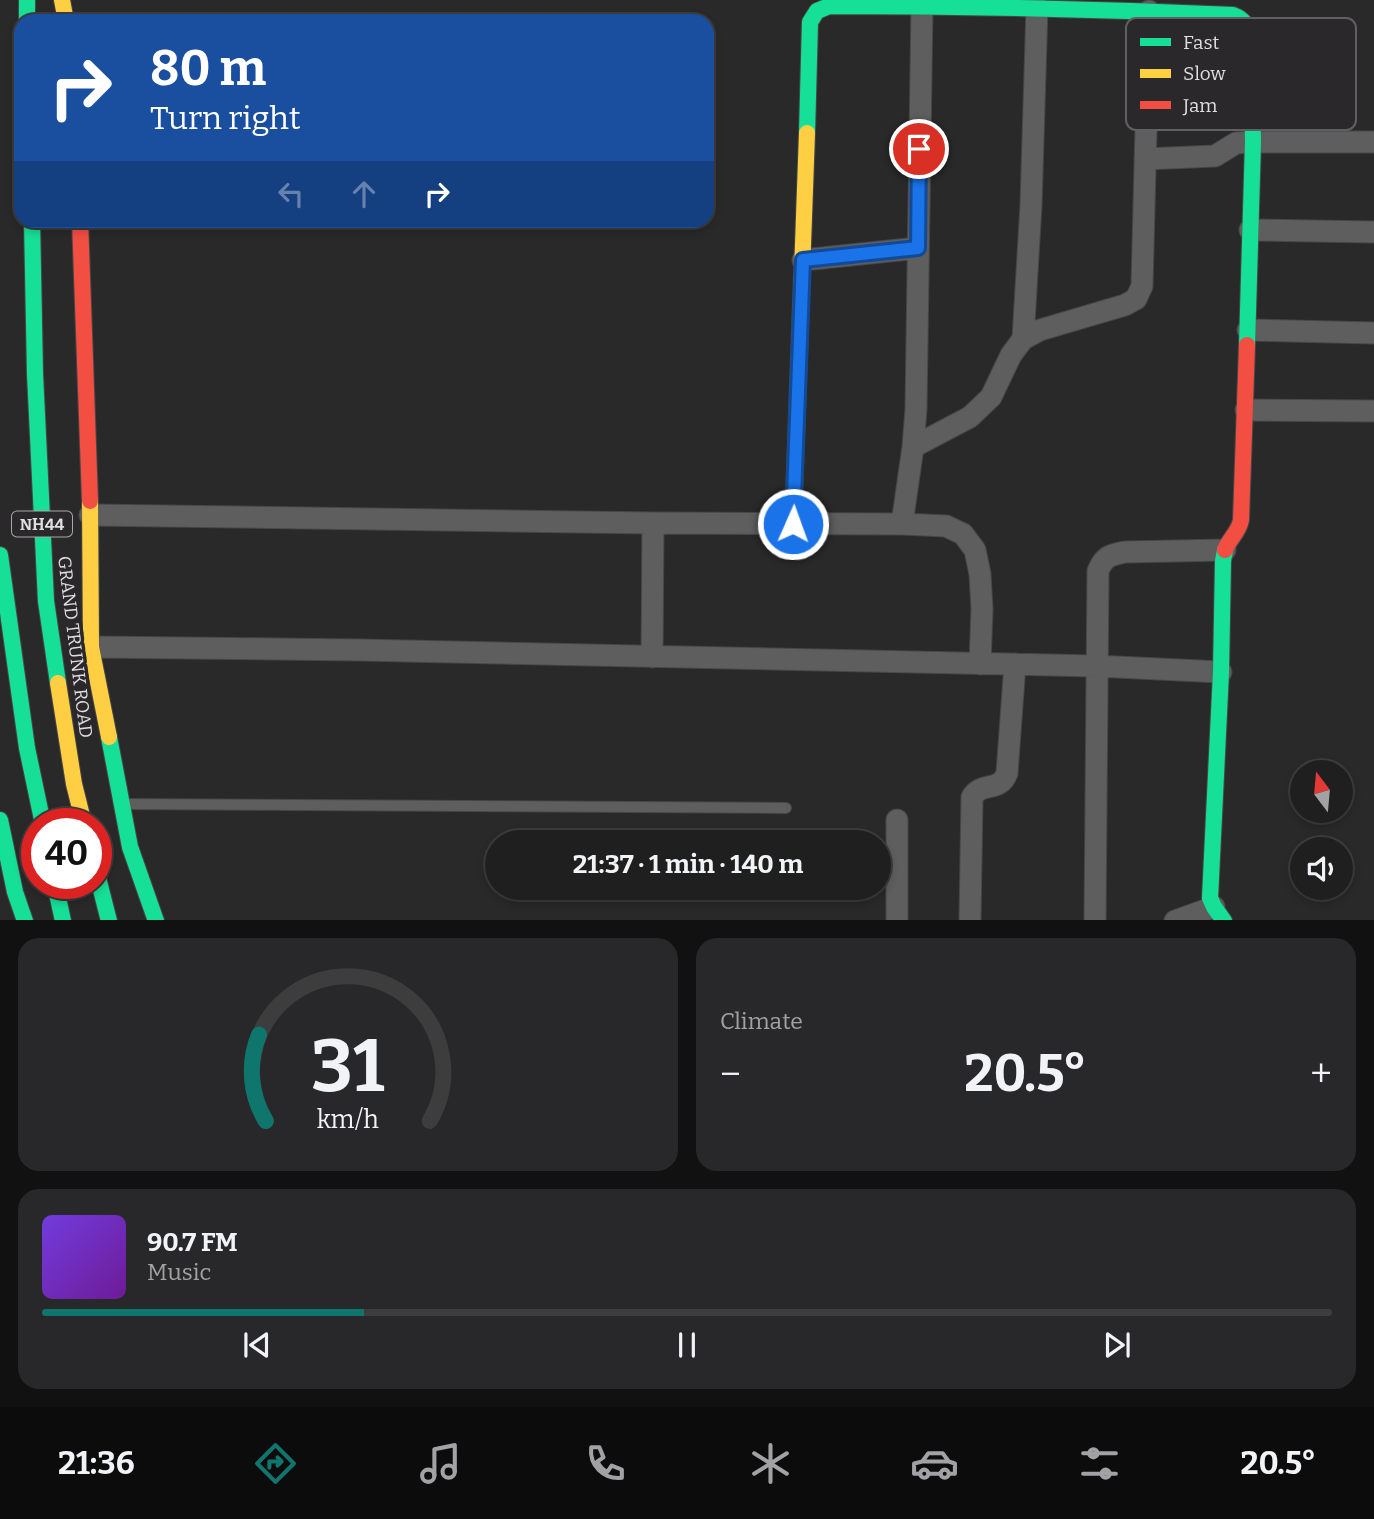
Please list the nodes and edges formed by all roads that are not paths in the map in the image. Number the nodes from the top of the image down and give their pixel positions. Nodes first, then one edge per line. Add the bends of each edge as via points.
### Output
1 (922, 5) junction
2 (1037, 8) junction
3 (1149, 11) junction
4 (1149, 18) edge
5 (1243, 18) edge
6 (1146, 130) edge
7 (1253, 130) edge
8 (1253, 142) junction
9 (1374, 142) edge
10 (1145, 159) junction
11 (32, 228) edge
12 (80, 228) edge
13 (1250, 230) junction
14 (1374, 232) edge
15 (918, 248) junction
16 (803, 260) junction
17 (1248, 330) junction
18 (1374, 333) edge
19 (1023, 339) junction
20 (1246, 410) junction
21 (1374, 411) edge
22 (913, 447) junction
23 (90, 515) junction
24 (653, 523) junction
25 (793, 524) junction
26 (902, 524) junction
27 (1225, 550) junction
28 (0, 555) edge
29 (91, 647) junction
30 (652, 657) junction
31 (980, 664) junction
32 (1015, 664) junction
33 (1096, 666) junction
34 (1221, 672) junction
35 (122, 804) junction
36 (40, 808) edge
37 (80, 808) edge
38 (786, 808) dead end
39 (0, 820) edge
40 (897, 820) dead end
41 (58, 899) edge
42 (104, 899) edge
43 (1219, 914) edge
44 (24, 920) edge
45 (63, 920) edge
46 (109, 920) edge
47 (156, 920) edge
48 (897, 920) edge
49 (970, 920) edge
50 (1095, 920) edge
51 (1175, 920) edge

1 - 2 main road
1 - 15 street
1 - 16 main road via 829,6 813,15
2 - 3 main road
2 - 19 street
3 - 4 street
3 - 5 main road
6 - 10 street
7 - 8 main road
8 - 9 street
8 - 10 street via 1236,143 1215,156
8 - 13 main road
10 - 19 street via 1142,286 1136,299
11 - 37 main road, GRAND TRUNK ROAD / NH44 via 46,601
12 - 23 main road
13 - 14 street
13 - 17 main road
15 - 16 street
15 - 22 street
16 - 25 main road
17 - 18 street
17 - 20 main road
19 - 22 street via 984,404 970,417
20 - 21 street
20 - 27 main road via 1242,524
22 - 26 street
23 - 24 street
23 - 29 main road
24 - 25 street
24 - 30 street
25 - 26 street
26 - 31 street via 946,526 963,534 975,550 981,573
27 - 33 street via 1125,552 1102,561
27 - 34 main road
28 - 36 main road, NH44
29 - 30 street
29 - 35 main road
30 - 31 street
31 - 32 street
32 - 33 street
32 - 49 street via 1005,780 976,791 972,797
33 - 34 street
33 - 50 street
34 - 43 main road via 1210,888
35 - 38 lane
35 - 47 main road via 130,847
39 - 44 main road
40 - 48 street
41 - 45 main road
42 - 46 main road
43 - 51 street

